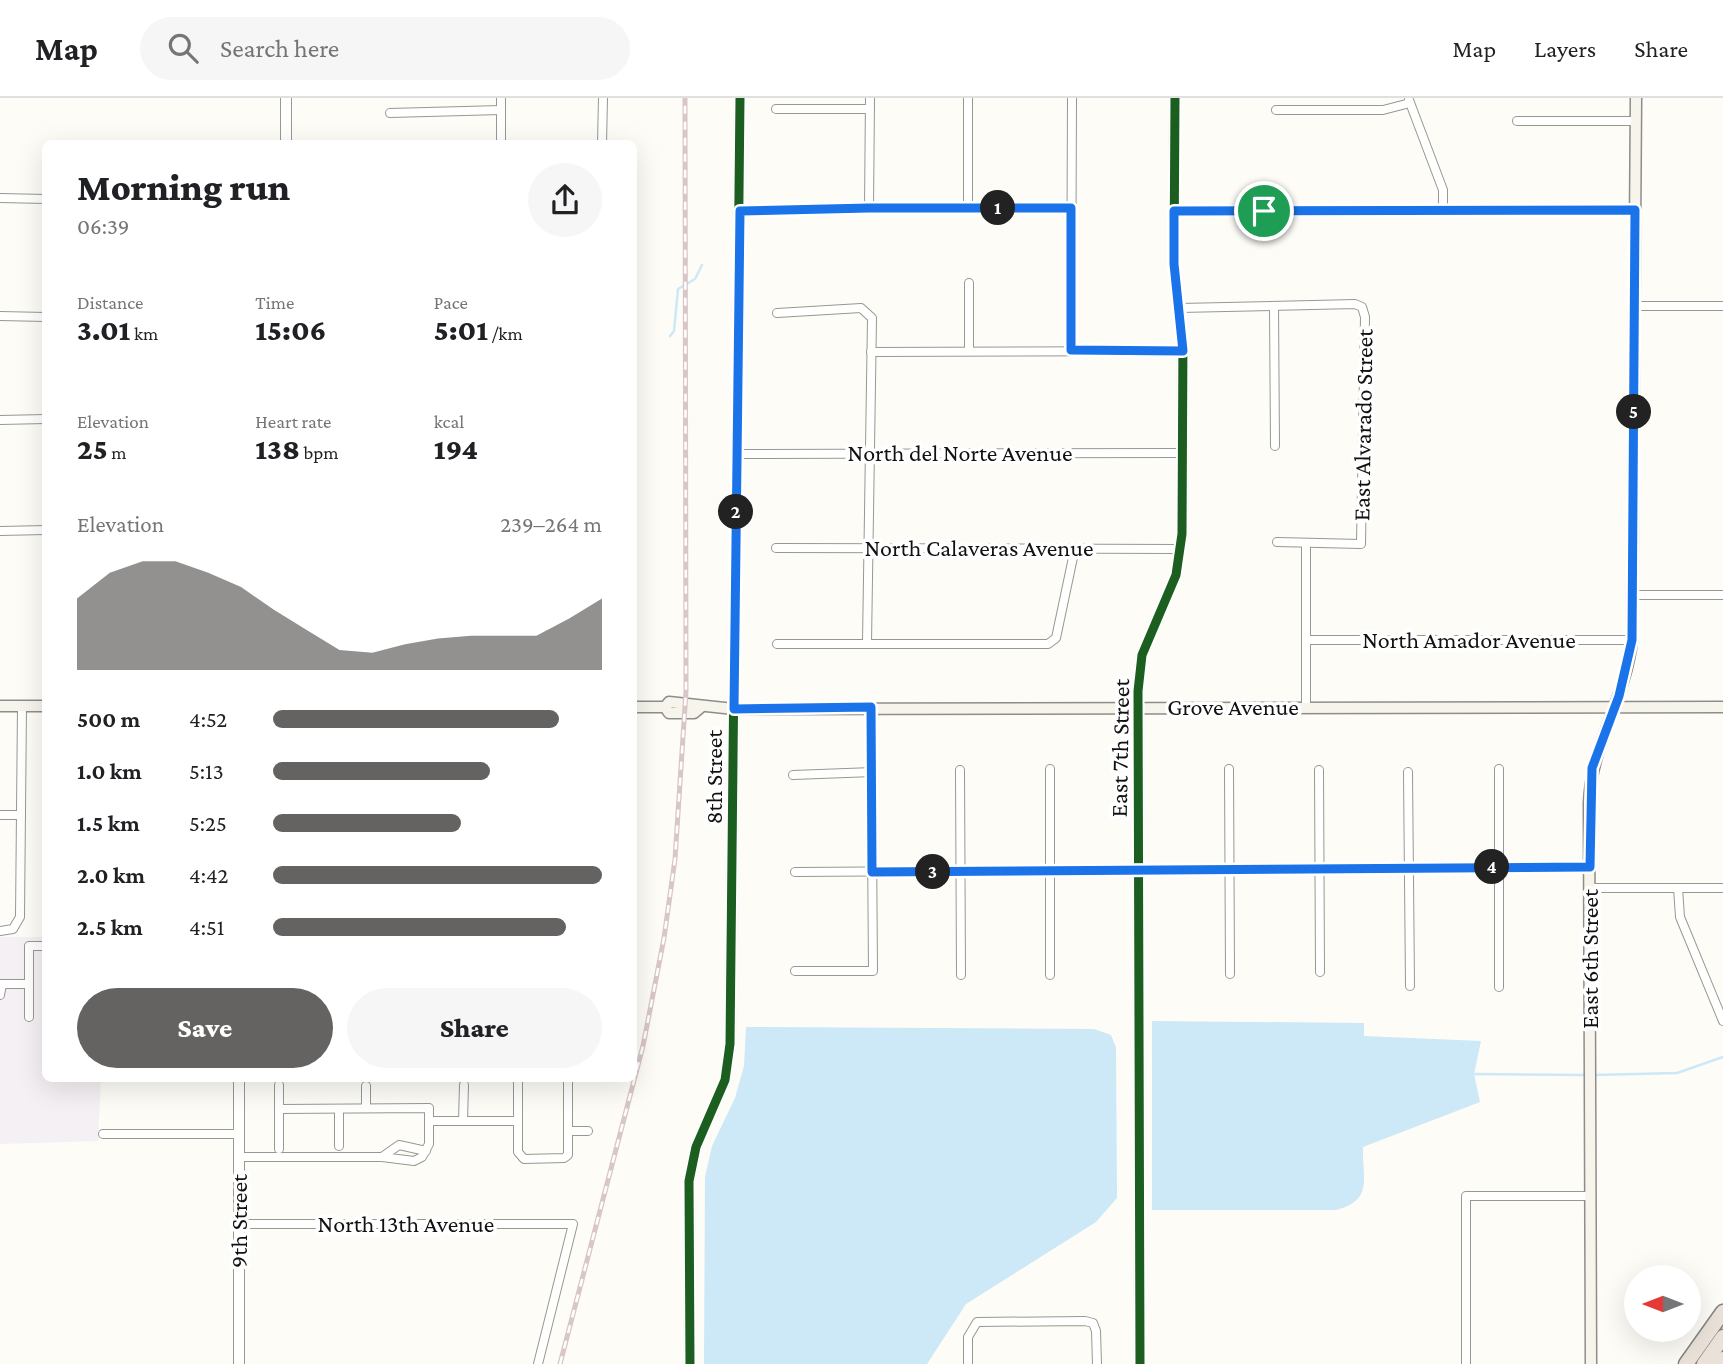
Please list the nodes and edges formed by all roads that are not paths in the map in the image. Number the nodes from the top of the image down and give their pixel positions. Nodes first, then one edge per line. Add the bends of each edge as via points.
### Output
1 (286, 98) edge
2 (501, 98) edge
3 (603, 98) edge
4 (740, 98) edge
5 (870, 98) edge
6 (968, 98) edge
7 (1072, 98) edge
8 (1175, 98) edge
9 (1636, 98) edge
10 (1409, 100) edge
11 (776, 109) dead end
12 (870, 109) junction
13 (501, 110) junction
14 (1276, 110) dead end
15 (390, 113) dead end
16 (1517, 121) dead end
17 (1636, 121) junction
18 (286, 140) edge
19 (501, 140) edge
20 (602, 140) edge
21 (0, 198) edge
22 (42, 198) edge
23 (869, 208) junction
24 (968, 208) junction
25 (1071, 208) junction
26 (1443, 210) junction
27 (1635, 210) junction
28 (740, 211) junction
29 (1174, 211) junction
30 (969, 282) dead end
31 (1634, 306) junction
32 (1723, 306) edge
33 (1274, 307) junction
34 (1180, 308) junction
35 (777, 313) dead end
36 (0, 317) edge
37 (42, 317) edge
38 (1071, 350) junction
39 (969, 351) junction
40 (1183, 351) junction
41 (871, 352) junction
42 (42, 419) edge
43 (0, 420) edge
44 (1275, 446) dead end
45 (870, 453) junction
46 (1183, 453) junction
47 (737, 454) junction
48 (42, 530) edge
49 (0, 531) edge
50 (1277, 542) dead end
51 (1306, 544) junction
52 (776, 548) dead end
53 (868, 548) junction
54 (1075, 548) junction
55 (1181, 549) junction
56 (1632, 595) junction
57 (1723, 595) edge
58 (1306, 640) junction
59 (1632, 640) junction
60 (867, 643) junction
61 (777, 644) dead end
62 (0, 706) edge
63 (22, 706) junction
64 (42, 706) edge
65 (637, 707) edge
66 (871, 707) junction
67 (1138, 707) junction
68 (1306, 707) junction
69 (1615, 707) junction
70 (1723, 707) edge
71 (734, 709) junction
72 (1049, 769) dead end
73 (1229, 769) dead end
74 (1499, 769) dead end
75 (960, 770) dead end
76 (1319, 770) dead end
77 (873, 772) junction
78 (1408, 772) dead end
79 (793, 775) dead end
80 (0, 815) edge
81 (21, 815) junction
82 (1499, 867) junction
83 (1590, 867) junction
84 (1409, 868) junction
85 (1229, 871) junction
86 (1320, 871) junction
87 (795, 872) dead end
88 (872, 872) junction
89 (961, 872) junction
90 (1049, 872) junction
91 (1139, 872) junction
92 (1590, 888) junction
93 (1678, 888) junction
94 (1723, 888) edge
95 (0, 931) edge
96 (42, 946) edge
97 (795, 971) dead end
98 (1320, 972) dead end
99 (1230, 974) dead end
100 (961, 975) dead end
101 (1049, 975) dead end
102 (1, 984) edge
103 (29, 984) junction
104 (1410, 986) dead end
105 (1499, 987) dead end
106 (0, 995) edge
107 (29, 1017) dead end
108 (1723, 1021) edge
109 (239, 1082) edge
110 (518, 1082) edge
111 (568, 1082) edge
112 (279, 1085) dead end
113 (464, 1085) dead end
114 (366, 1086) dead end
115 (366, 1108) junction
116 (279, 1109) junction
117 (339, 1109) junction
118 (429, 1121) junction
119 (463, 1121) junction
120 (518, 1121) junction
121 (569, 1131) junction
122 (588, 1131) dead end
123 (103, 1134) dead end
124 (239, 1134) junction
125 (340, 1146) dead end
126 (279, 1149) dead end
127 (408, 1149) junction
128 (426, 1151) junction
129 (239, 1157) junction
130 (382, 1157) junction
131 (405, 1161) junction
132 (1591, 1196) junction
133 (239, 1224) junction
134 (1723, 1312) edge
135 (1723, 1337) edge
136 (1723, 1359) edge
137 (239, 1364) edge
138 (538, 1364) edge
139 (690, 1364) edge
140 (968, 1364) edge
141 (1097, 1364) edge
142 (1140, 1364) edge
143 (1466, 1364) edge
144 (1591, 1364) edge
145 (1686, 1364) edge
146 (1704, 1364) edge
147 (1719, 1364) edge

1 - 18 street
2 - 13 street
3 - 20 street
4 - 28 street, 8th Street
5 - 12 street
6 - 24 street
7 - 25 street
8 - 29 street, East 7th Street
9 - 17 main road, East 6th Street
10 - 14 street via 1383,110
10 - 26 street via 1443,190
11 - 12 street
12 - 23 street
13 - 15 street
13 - 19 street
16 - 17 street
17 - 27 main road, East 6th Street
21 - 22 street
23 - 24 street
23 - 28 street
24 - 25 street
25 - 38 street
26 - 27 street
26 - 29 street
27 - 31 main road, East 6th Street
28 - 47 street, 8th Street
29 - 34 street, East 7th Street
30 - 39 street
31 - 32 street
31 - 56 main road, East 6th Street
33 - 34 street
33 - 44 street
33 - 51 street, East Alvarado Street via 1354,304 1362,307 1365,317 1361,544
34 - 40 street, East 7th Street
35 - 41 street via 867,311 872,318
36 - 37 street
38 - 39 street
38 - 40 street
39 - 41 street
40 - 46 street, East 7th Street
41 - 45 street
42 - 43 street
45 - 46 street, North del Norte Avenue
45 - 47 street, North del Norte Avenue
45 - 53 street
46 - 55 street, East 7th Street
47 - 71 street, 8th Street
48 - 49 street
50 - 51 street
51 - 58 street
52 - 53 street, North Calaveras Avenue
53 - 54 street, North Calaveras Avenue
53 - 60 street
54 - 55 street, North Calaveras Avenue
54 - 60 street via 1056,638 1048,645
55 - 67 street, East 7th Street via 1176,575 1142,655
56 - 57 street
56 - 59 main road, East 6th Street
58 - 59 street, North Amador Avenue
58 - 68 street
59 - 69 main road, East 6th Street
60 - 61 street
62 - 63 main road
63 - 64 main road
63 - 81 street
65 - 71 main road, Grove Avenue via 665,707 669,713
66 - 67 main road, Grove Avenue
66 - 71 main road, Grove Avenue
66 - 77 street
67 - 68 main road, Grove Avenue
67 - 91 street, East 7th Street
68 - 69 main road, Grove Avenue
69 - 70 main road, Grove Avenue
69 - 83 main road, East 6th Street via 1592,768
71 - 139 street, 8th Street via 729,1060 719,1100 696,1147 689,1181
72 - 90 street
73 - 85 street
74 - 82 street
75 - 89 street
76 - 86 street
77 - 79 street
77 - 88 street
78 - 84 street
80 - 81 street
81 - 95 street via 20,917 17,926
82 - 83 street
82 - 84 street
82 - 105 street
83 - 92 main road, East 6th Street
84 - 86 street
84 - 104 street
85 - 86 street
85 - 91 street
85 - 99 street
86 - 98 street
87 - 88 street
88 - 89 street
88 - 97 street via 873,971
89 - 90 street
89 - 100 street
90 - 91 street
90 - 101 street
91 - 142 street, East 7th Street
92 - 93 street
92 - 132 main road, East 6th Street
93 - 94 street
93 - 108 street via 1680,917
96 - 103 street via 29,946
102 - 103 street
102 - 106 street
103 - 107 street
109 - 124 street, 9th Street
110 - 120 street
111 - 121 street
112 - 116 street
113 - 119 street
114 - 115 street
115 - 117 street
115 - 118 street via 429,1108
116 - 117 street
116 - 126 street
117 - 125 street
118 - 119 street
118 - 128 street
119 - 120 street
120 - 121 street via 517,1152 524,1158 564,1158 569,1151
121 - 122 street
123 - 124 street
124 - 129 street, 9th Street
127 - 128 street
127 - 130 street via 392,1147
127 - 131 street
128 - 131 street via 422,1157
129 - 130 street
129 - 133 street, 9th Street
130 - 131 street
132 - 143 street via 1466,1196
132 - 144 main road, East 6th Street
133 - 137 street, 9th Street
133 - 138 street, North 13th Avenue via 573,1224
134 - 145 highway
135 - 146 highway
136 - 147 highway
140 - 141 street via 968,1337 977,1322 1089,1322 1096,1331

